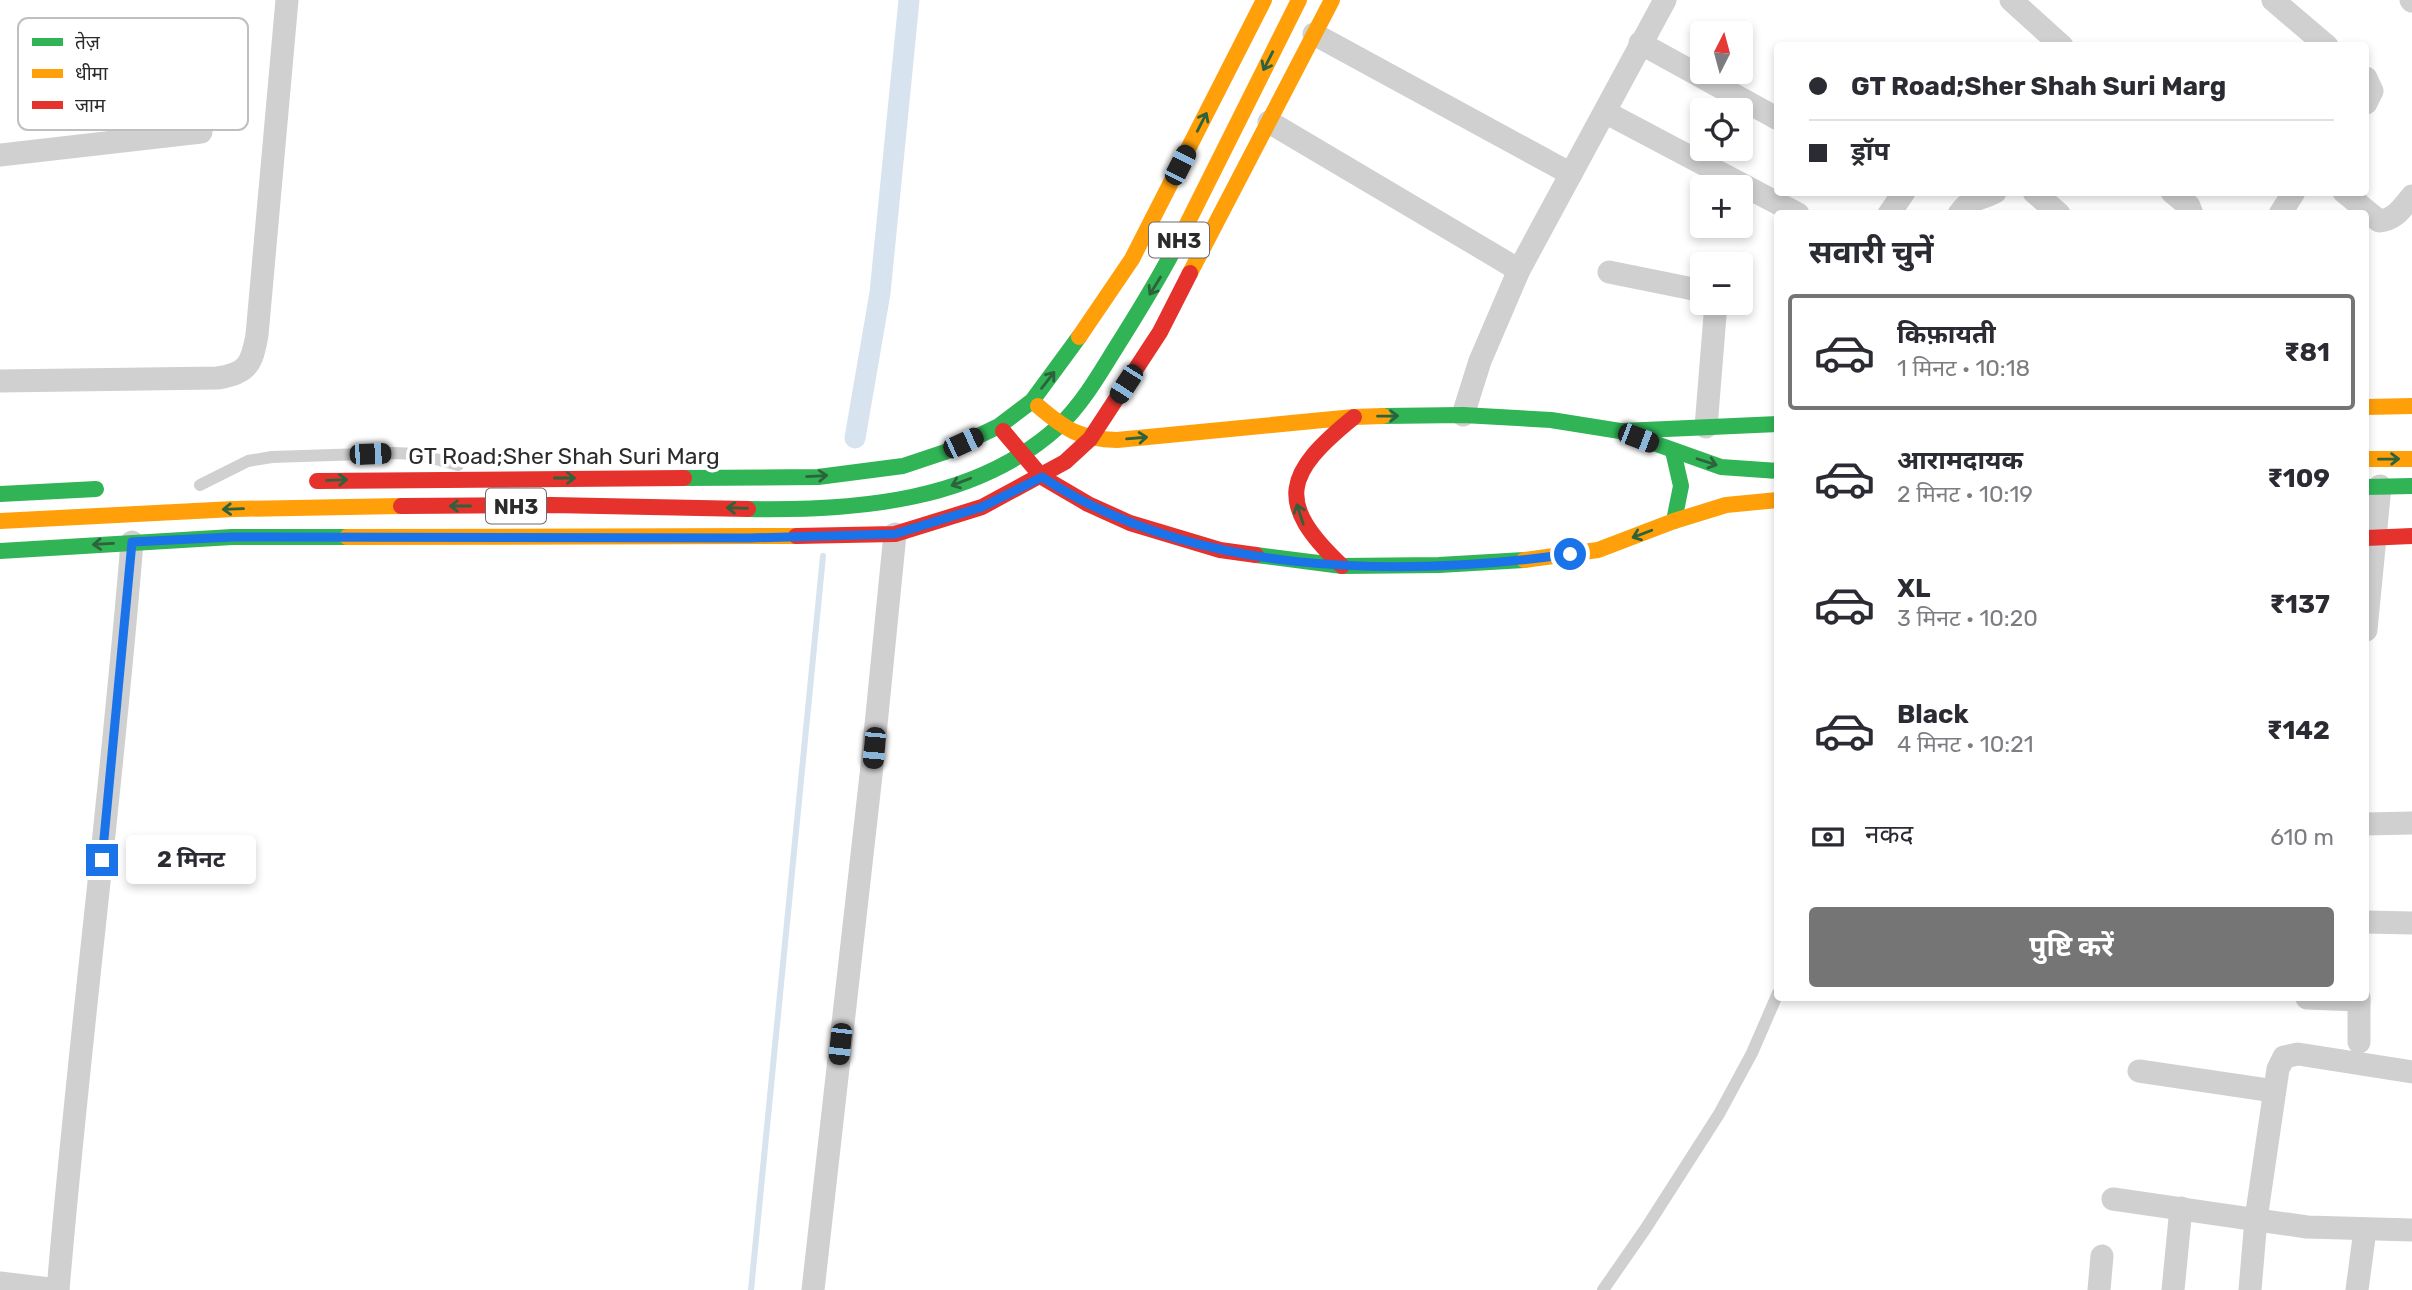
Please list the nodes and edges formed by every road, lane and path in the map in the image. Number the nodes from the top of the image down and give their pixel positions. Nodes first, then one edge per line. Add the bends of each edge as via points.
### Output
1 (287, 0) edge
2 (1264, 0) edge
3 (1298, 0) edge
4 (1332, 0) edge
5 (1665, 0) edge
6 (2011, 0) edge
7 (2273, 0) edge
8 (1314, 34) junction
9 (2058, 42) edge
10 (2322, 42) edge
11 (1640, 43) junction
12 (1605, 112) junction
13 (1774, 117) edge
14 (1269, 122) junction
15 (201, 132) dead end
16 (0, 155) edge
17 (1571, 174) junction
18 (1982, 196) edge
19 (2039, 196) edge
20 (2177, 196) edge
21 (2349, 196) edge
22 (2412, 196) edge
23 (1790, 210) edge
24 (1963, 210) edge
25 (2054, 210) edge
26 (2190, 210) edge
27 (2366, 210) edge
28 (2369, 212) edge
29 (1519, 270) junction
30 (1609, 272) dead end
31 (1690, 288) edge
32 (1715, 315) edge
33 (0, 382) edge
34 (1032, 401) junction
35 (2412, 406) edge
36 (2369, 407) edge
37 (1463, 415) junction
38 (1354, 417) junction
39 (1774, 424) edge
40 (1060, 425) junction
41 (999, 426) junction
42 (1706, 427) junction
43 (1620, 431) junction
44 (1090, 439) junction
45 (1673, 451) junction
46 (1023, 454) junction
47 (2412, 458) edge
48 (2369, 459) edge
49 (1774, 471) edge
50 (1042, 477) junction
51 (495, 478) junction
52 (307, 481) dead end
53 (240, 483) dead end
54 (195, 485) joint
55 (2373, 486) edge
56 (2412, 486) edge
57 (116, 489) dead end
58 (0, 494) edge
59 (1774, 501) edge
60 (0, 521) edge
61 (1674, 521) junction
62 (895, 534) junction
63 (2412, 536) edge
64 (2371, 537) edge
65 (132, 542) junction
66 (0, 551) edge
67 (1342, 566) junction
68 (2369, 574) edge
69 (2412, 823) edge
70 (2369, 824) edge
71 (2369, 922) edge
72 (2412, 923) edge
73 (1775, 1001) edge
74 (2359, 1001) edge
75 (2359, 1042) dead end
76 (2138, 1071) dead end
77 (2412, 1072) edge
78 (2274, 1091) junction
79 (2113, 1199) dead end
80 (2181, 1208) junction
81 (2256, 1219) junction
82 (2365, 1230) junction
83 (2412, 1230) edge
84 (2102, 1256) dead end
85 (0, 1283) edge
86 (58, 1290) edge
87 (813, 1290) edge
88 (1603, 1290) edge
89 (2099, 1290) edge
90 (2173, 1290) edge
91 (2250, 1290) edge
92 (2357, 1290) edge

1 - 33 street via 257,334 248,364 239,374 217,378
34 -> 2 main road, NH3 via 1132,259
3 -> 40 main road, NH3 via 1160,278 1088,392
4 - 8 main road
5 - 11 street
6 - 9 street
7 - 10 street
8 - 14 main road
8 - 17 street
11 - 12 street
11 - 13 street
12 - 17 street
12 - 23 street
14 - 29 street
14 - 44 main road via 1160,331
15 - 16 street
17 - 29 street
18 - 24 street
19 - 25 street
20 - 26 street
21 - 27 street
22 - 28 street via 2387,220
29 - 37 street via 1480,360
30 - 31 street
32 - 42 street
34 - 40 main road
34 - 41 main road, NH3
35 - 36 main road
38 -> 37 main road
37 - 43 main road via 1551,420
44 -> 38 main road
67 -> 38 main road via 1308,533 1295,496 1298,475 1309,457
39 - 42 main road
40 - 44 main road
40 - 46 main road, NH3
41 - 46 main road
51 -> 41 main road, GT Road;Sher Shah Suri Marg / NH3 via 752,478 867,472 945,452
42 - 43 main road
43 - 45 main road
44 - 50 main road
45 -> 49 main road via 1721,467
45 - 61 main road via 1681,486
46 - 50 main road
46 -> 60 main road, NH3 via 948,487 877,504 815,510 339,506
48 -> 47 main road
50 - 62 main road via 982,507
50 - 67 main road via 1130,523 1220,550
52 -> 51 main road, GT Road;Sher Shah Suri Marg / NH3
51 - 54 lane via 417,454 394,453 272,457 248,461
53 - 54 main road
55 - 56 main road
55 - 64 street
57 - 58 main road
59 - 61 main road via 1726,505
61 -> 67 main road via 1598,550 1515,561
62 - 65 main road via 232,537
62 - 87 street
63 - 64 main road
64 - 68 street
65 -> 66 main road
65 - 86 street
69 - 70 street
71 - 72 street
73 - 88 lane via 1719,1114
74 - 75 street
76 - 78 street
77 - 78 street via 2298,1054 2284,1057
78 - 81 street
79 - 80 street
80 - 81 street
80 - 90 street
81 - 82 street
81 - 91 street
82 - 83 street
82 - 92 street
84 - 89 street
85 - 86 street

